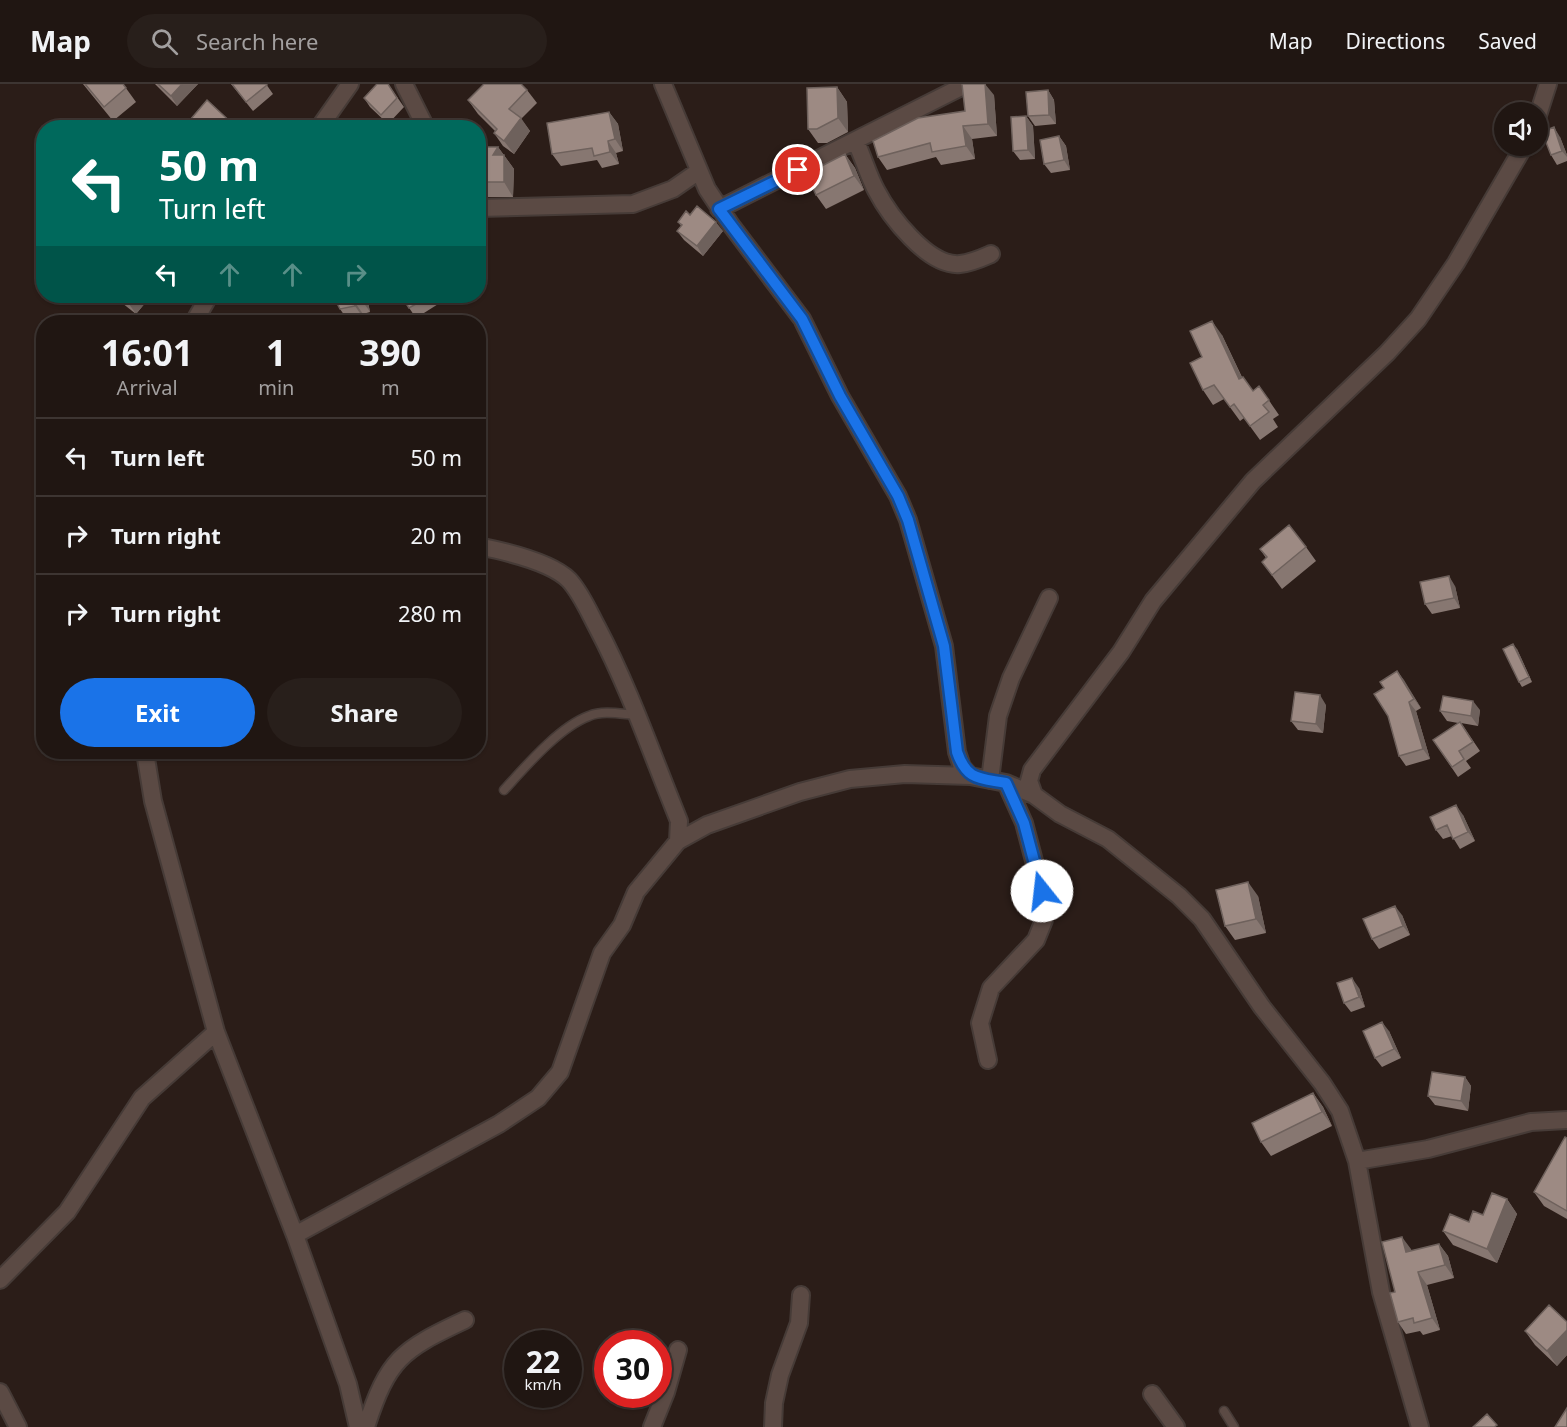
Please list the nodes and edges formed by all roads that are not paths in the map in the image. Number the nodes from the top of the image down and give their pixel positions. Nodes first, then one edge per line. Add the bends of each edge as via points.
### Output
1 (350, 84) edge
2 (404, 84) edge
3 (663, 84) edge
4 (967, 84) edge
5 (1548, 84) edge
6 (1542, 102) edge
7 (325, 120) edge
8 (422, 120) edge
9 (856, 142) junction
10 (1518, 156) edge
11 (699, 171) junction
12 (486, 208) edge
13 (719, 209) junction
14 (992, 254) dead end
15 (486, 548) edge
16 (1049, 598) dead end
17 (636, 715) junction
18 (146, 759) edge
19 (970, 776) junction
20 (998, 781) junction
21 (504, 790) dead end
22 (1034, 795) junction
23 (678, 841) junction
24 (216, 1032) junction
25 (987, 1060) dead end
26 (1567, 1120) edge
27 (1357, 1161) junction
28 (295, 1234) junction
29 (0, 1280) edge
30 (801, 1294) dead end
31 (465, 1320) dead end
32 (678, 1350) dead end
33 (0, 1392) edge
34 (1152, 1394) dead end
35 (1224, 1411) dead end
36 (18, 1427) edge
37 (358, 1427) edge
38 (366, 1427) edge
39 (651, 1427) edge
40 (772, 1427) edge
41 (1176, 1427) edge
42 (1234, 1427) edge
43 (1419, 1427) edge

1 - 7 street
2 - 8 street
3 - 11 street
4 - 9 street
5 - 6 street
9 - 13 street
9 - 14 street via 876,189 896,220 924,250 940,260 959,264
10 - 22 street via 1418,319 1253,481 1153,601 1121,652 1032,770 1029,781
11 - 12 street via 673,189 633,204
11 - 13 street
13 - 19 street via 802,319 840,396 898,496 944,646 957,752
15 - 17 street via 568,579 611,653
16 - 20 street via 1011,678 998,716
17 - 21 lane via 601,713 581,720
17 - 23 street via 679,821
18 - 24 street via 153,801
19 - 20 street
19 - 23 street via 905,774 850,779 707,825
20 - 22 street
20 - 25 street via 1024,823 1042,891 1044,920 1036,940 991,988 981,1023
22 - 27 street via 1060,814 1108,839 1202,919 1262,1007 1322,1083 1340,1112
23 - 28 street via 636,892 622,925 602,952 560,1072 538,1098 499,1124
24 - 28 street
24 - 29 street via 142,1098 67,1212
26 - 27 street via 1532,1122 1428,1149
27 - 43 street via 1381,1292
28 - 37 street via 348,1384
30 - 40 street via 799,1323 780,1375
31 - 38 street via 419,1341 392,1366
32 - 39 street
33 - 36 street
34 - 41 street
35 - 42 lane

